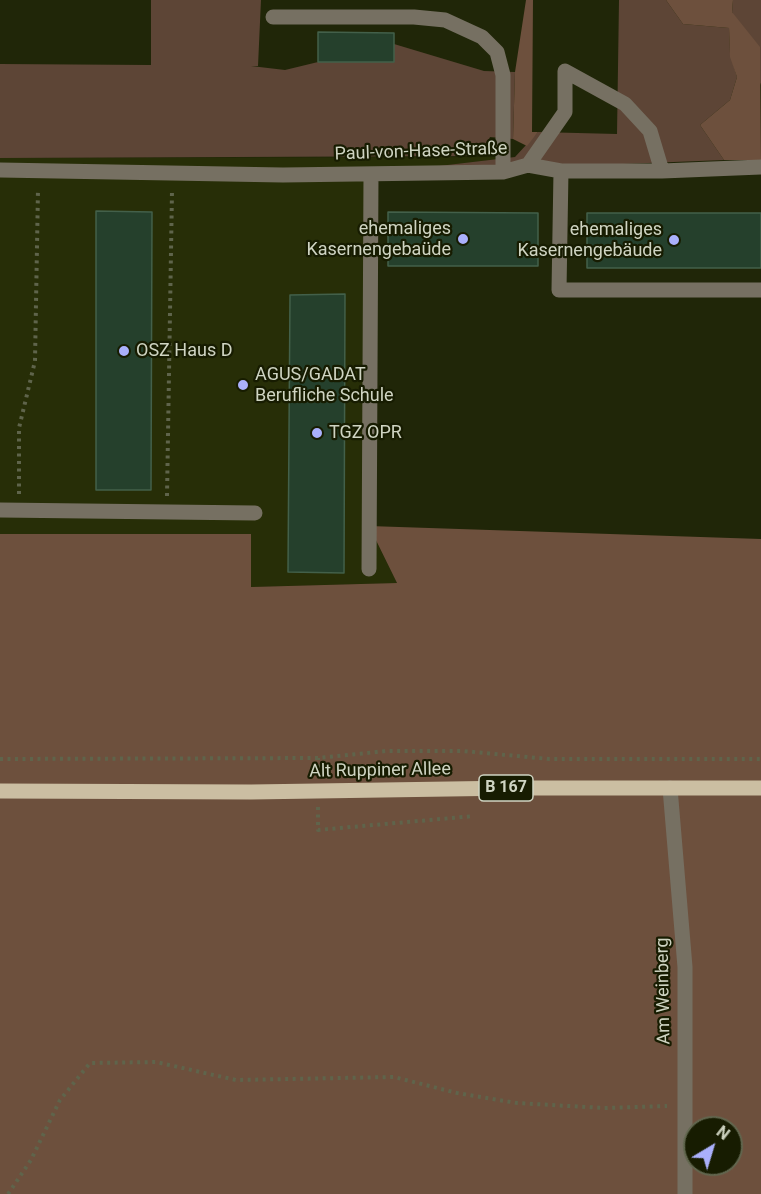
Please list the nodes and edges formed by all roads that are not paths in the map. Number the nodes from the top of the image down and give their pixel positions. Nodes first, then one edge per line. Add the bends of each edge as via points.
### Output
1 (273, 17) dead end
2 (528, 165) junction
3 (761, 167) edge
4 (0, 170) edge
5 (561, 171) junction
6 (662, 171) junction
7 (503, 172) junction
8 (371, 174) junction
9 (761, 290) edge
10 (0, 510) edge
11 (255, 513) dead end
12 (369, 569) dead end
13 (670, 788) junction
14 (761, 788) edge
15 (0, 791) edge
16 (685, 1194) edge

1 - 7 lane via 414,17 445,20 482,37 496,52 503,75
2 - 5 lane, Paul-von-Hase-Straße
2 - 6 lane via 565,112 565,71 625,104 650,131
2 - 7 lane, Paul-von-Hase-Straße
3 - 6 lane, Paul-von-Hase-Straße
4 - 8 lane, Paul-von-Hase-Straße
5 - 6 lane, Paul-von-Hase-Straße
5 - 9 lane via 559,290
7 - 8 lane, Paul-von-Hase-Straße
8 - 12 lane
10 - 11 lane
13 - 14 main road, Alt Ruppiner Allee / B 167
13 - 15 main road, Alt Ruppiner Allee / B 167
13 - 16 lane, Am Weinberg via 685,966

